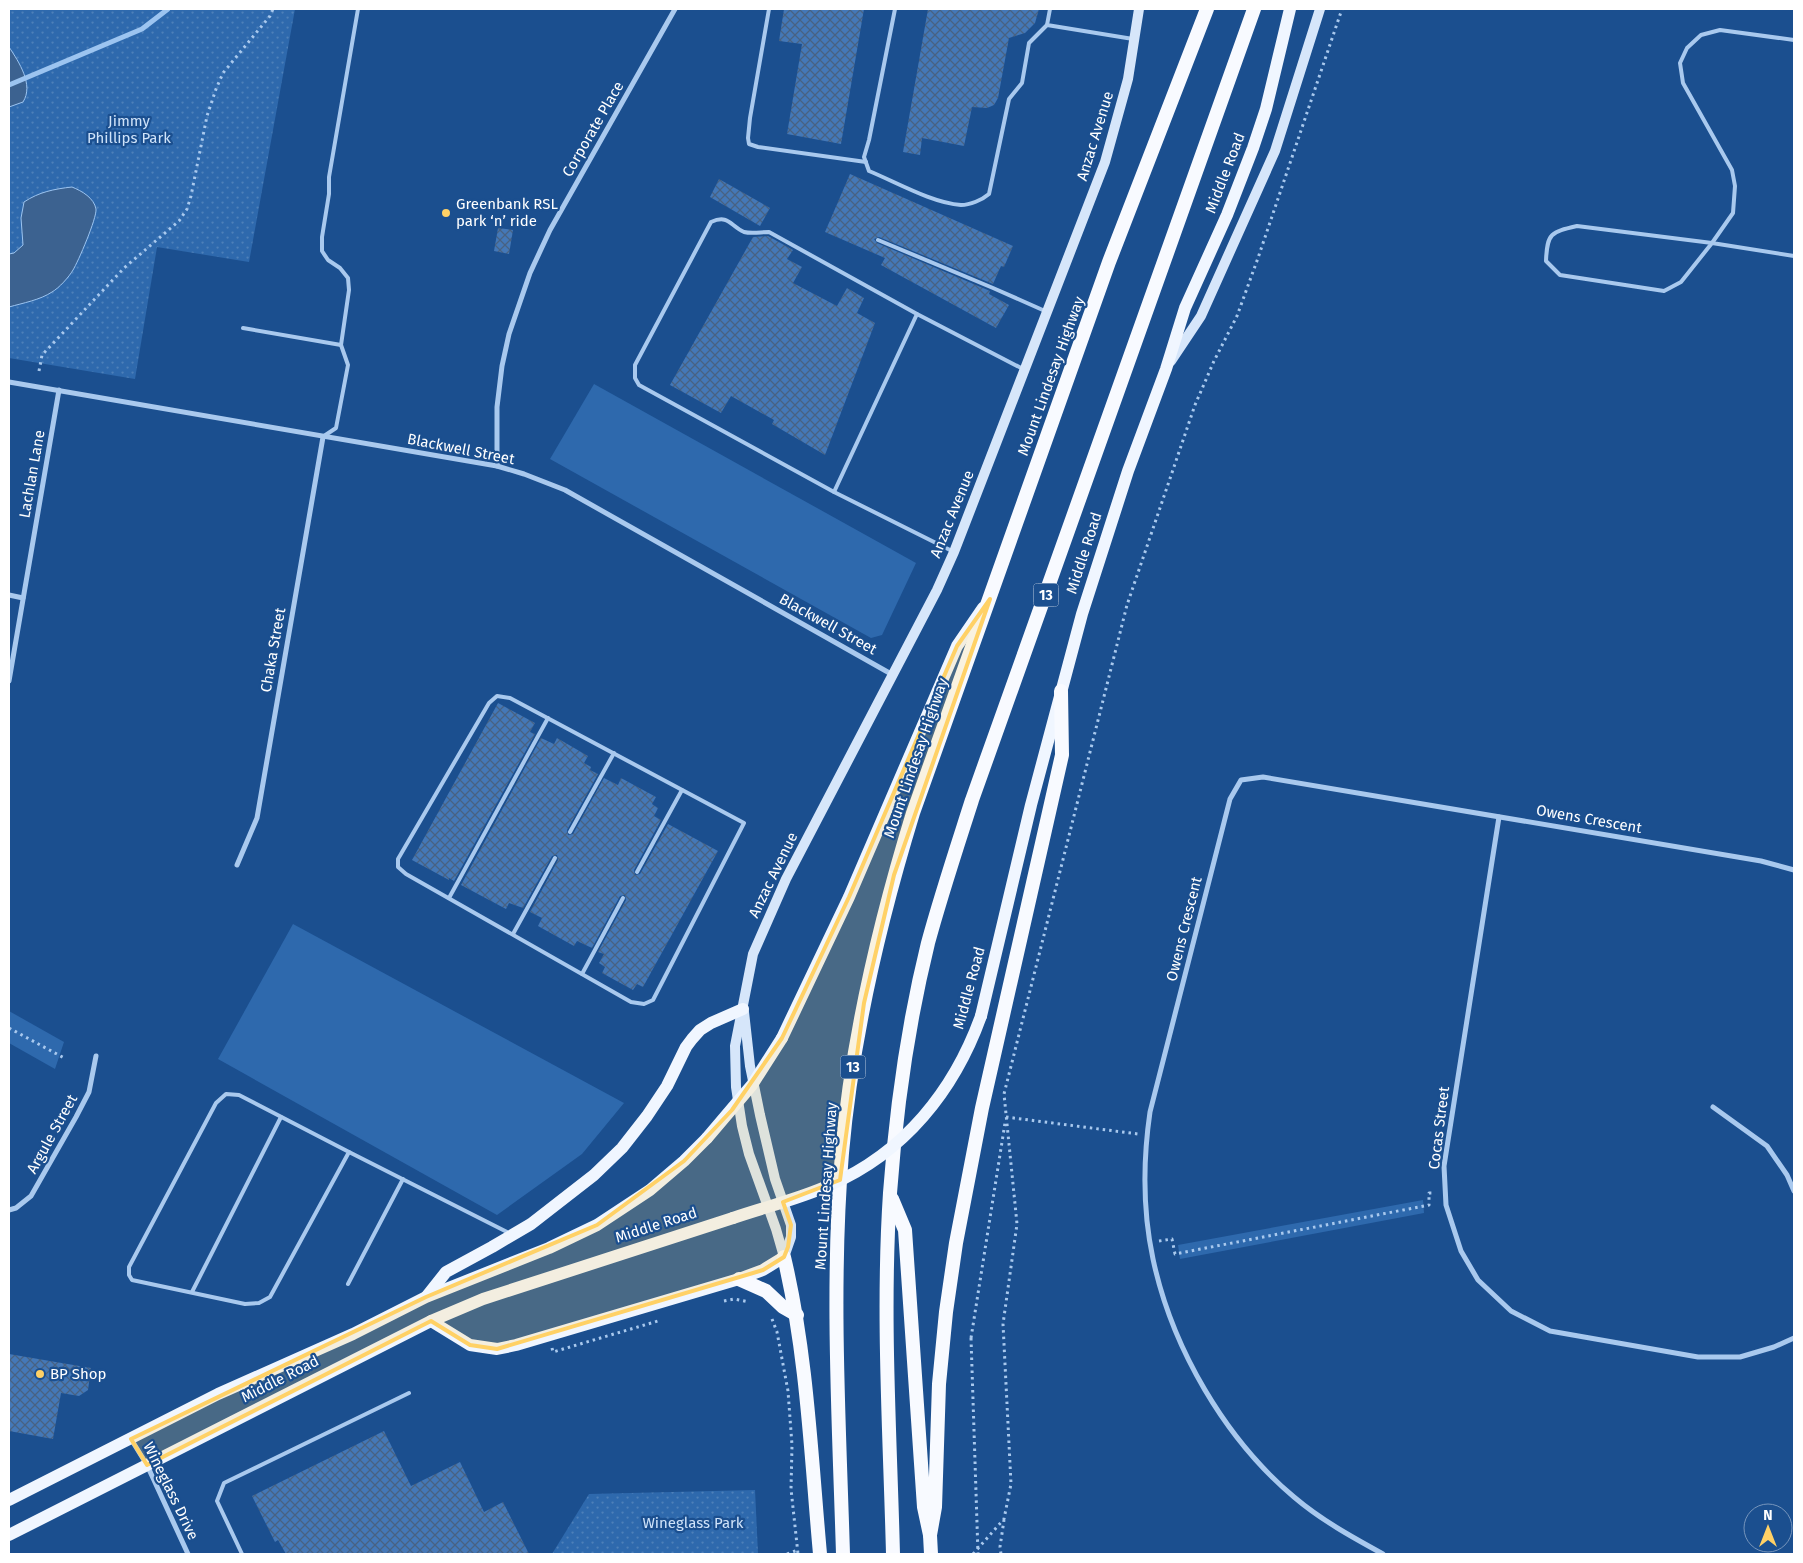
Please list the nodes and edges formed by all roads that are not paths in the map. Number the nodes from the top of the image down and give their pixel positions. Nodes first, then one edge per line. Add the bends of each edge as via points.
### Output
1 (358, 9) edge
2 (675, 9) edge
3 (769, 9) edge
4 (895, 9) edge
5 (1050, 9) edge
6 (1139, 9) edge
7 (1207, 9) edge
8 (1254, 9) edge
9 (1290, 9) edge
10 (1320, 9) edge
11 (1047, 25) junction
12 (1135, 39) junction
13 (1794, 40) edge
14 (866, 162) junction
15 (878, 240) dead end
16 (1712, 243) junction
17 (1794, 256) edge
18 (1047, 312) junction
19 (917, 314) junction
20 (243, 328) dead end
21 (340, 345) junction
22 (1166, 369) junction
23 (1025, 370) junction
24 (9, 382) edge
25 (59, 390) junction
26 (323, 437) junction
27 (497, 466) junction
28 (834, 492) junction
29 (954, 552) junction
30 (9, 595) edge
31 (23, 598) junction
32 (990, 599) junction
33 (893, 675) junction
34 (9, 681) edge
35 (1060, 691) junction
36 (548, 718) junction
37 (614, 753) junction
38 (682, 790) junction
39 (1498, 817) junction
40 (570, 832) dead end
41 (555, 858) dead end
42 (237, 865) dead end
43 (1794, 870) edge
44 (637, 872) dead end
45 (449, 898) junction
46 (623, 898) dead end
47 (513, 934) junction
48 (582, 974) junction
49 (743, 1009) junction
50 (96, 1056) dead end
51 (1713, 1107) dead end
52 (281, 1117) junction
53 (349, 1152) junction
54 (403, 1179) junction
55 (1794, 1191) edge
56 (890, 1194) junction
57 (9, 1210) edge
58 (513, 1235) junction
59 (784, 1257) junction
60 (739, 1279) junction
61 (348, 1284) dead end
62 (192, 1292) junction
63 (426, 1298) junction
64 (797, 1314) junction
65 (431, 1321) junction
66 (1794, 1338) edge
67 (409, 1393) dead end
68 (131, 1439) junction
69 (146, 1465) junction
70 (9, 1500) edge
71 (9, 1535) edge
72 (930, 1535) junction
73 (188, 1554) edge
74 (242, 1554) edge
75 (820, 1554) edge
76 (843, 1554) edge
77 (893, 1554) edge
78 (931, 1554) edge
79 (1383, 1554) edge

1 - 21 lane via 322,237 322,251 348,278
2 - 27 street, Corporate Place via 550,230 530,273 509,334 502,366 497,407
3 - 14 lane via 750,118 750,144
4 - 14 lane via 864,157
5 - 11 lane
6 - 12 main road, Anzac Avenue
7 - 32 highway, Mount Lindesay Highway / 13 via 1109,262
8 - 56 highway, 13 via 946,880 910,1029
9 - 22 main road, Middle Road via 1256,140 1185,308
10 - 22 main road via 1275,150 1253,202 1201,316
11 - 12 lane
11 - 14 lane via 1029,43 1022,83 1009,99 989,194 981,200 962,205 939,200 869,170
12 - 18 main road, Anzac Avenue via 1128,79 1104,162
13 - 16 lane via 1720,30 1701,35 1687,48 1680,63 1683,83 1732,170 1735,186 1733,213
15 - 18 lane
16 - 16 lane via 1681,282 1664,291 1560,275 1546,261 1547,243 1557,231 1577,226
16 - 17 lane
18 - 23 main road, Anzac Avenue
19 - 23 lane
19 - 28 lane
19 - 28 lane via 769,232 744,232 725,219 718,219 711,222 635,365 639,386
20 - 21 lane
21 - 26 lane via 348,365 336,428
22 - 35 main road, Middle Road via 1112,519
23 - 29 main road, Anzac Avenue
24 - 25 street, Blackwell Street
25 - 26 street, Blackwell Street
25 - 31 street, Lachlan Lane
26 - 27 street, Blackwell Street
26 - 42 street, Chaka Street via 257,818
27 - 33 street, Blackwell Street via 565,490
28 - 29 lane
29 - 33 main road, Anzac Avenue
30 - 31 street
31 - 34 street, Lachlan Lane
32 - 63 main road, Middle Road, bridge via 957,646 849,898 782,1038 752,1085 684,1161 650,1190 597,1225 550,1248
32 - 76 highway, Mount Lindesay Highway / 13 via 894,874 875,950 853,1065 838,1209 836,1309
33 - 49 main road, Anzac Avenue via 766,922 753,954
35 - 65 main road, Middle Road, bridge via 981,1016 957,1070 936,1103 907,1134 876,1160 824,1188 483,1299
35 - 72 highway via 1062,755 982,1108 956,1243 939,1384 935,1507
36 - 37 lane
36 - 45 lane
36 - 45 lane via 510,698 497,696 489,703 398,859 398,867
37 - 38 lane
37 - 40 lane
38 - 44 lane
38 - 48 lane via 744,823 653,1000 644,1004 631,1002
39 - 43 street, Owens Crescent via 1761,861
39 - 66 street, Cocas Street via 1444,1166 1446,1205 1461,1251 1478,1280 1511,1311 1550,1331 1698,1358 1740,1357
39 - 79 street, Owens Crescent via 1263,777 1241,780 1230,799 1146,1135 1145,1173 1154,1260 1169,1313 1189,1361 1217,1412 1254,1459 1294,1497 1338,1530
41 - 47 lane
45 - 47 lane
46 - 48 lane
47 - 48 lane
49 - 58 main road via 700,1030 686,1047 667,1086 622,1148 565,1199
49 - 59 main road, Anzac Avenue via 760,1115 775,1179 791,1224 791,1237
49 - 59 main road, Anzac Avenue via 734,1046 742,1126
50 - 57 street, Argule Street via 89,1092 76,1118 31,1196
51 - 55 street via 1767,1146
52 - 53 lane
52 - 62 lane
52 - 62 lane via 239,1095 226,1094 216,1103 129,1267 132,1280
53 - 54 lane
53 - 62 lane via 270,1297 259,1303 245,1304
54 - 58 lane
54 - 61 lane
56 - 72 highway via 905,1230 924,1507
56 - 77 highway, 13 via 887,1304
58 - 63 main road via 446,1272
59 - 60 main road
59 - 64 highway
60 - 64 highway via 766,1291 783,1307
60 - 65 main road via 497,1350 470,1345
63 - 68 main road, Middle Road via 218,1394
64 - 75 highway
65 - 69 main road, Middle Road
67 - 74 lane via 224,1483 217,1501
68 - 69 street, Wineglass Drive
68 - 70 main road, Middle Road
69 - 71 main road, Middle Road
69 - 73 street, Wineglass Drive
72 - 78 highway

